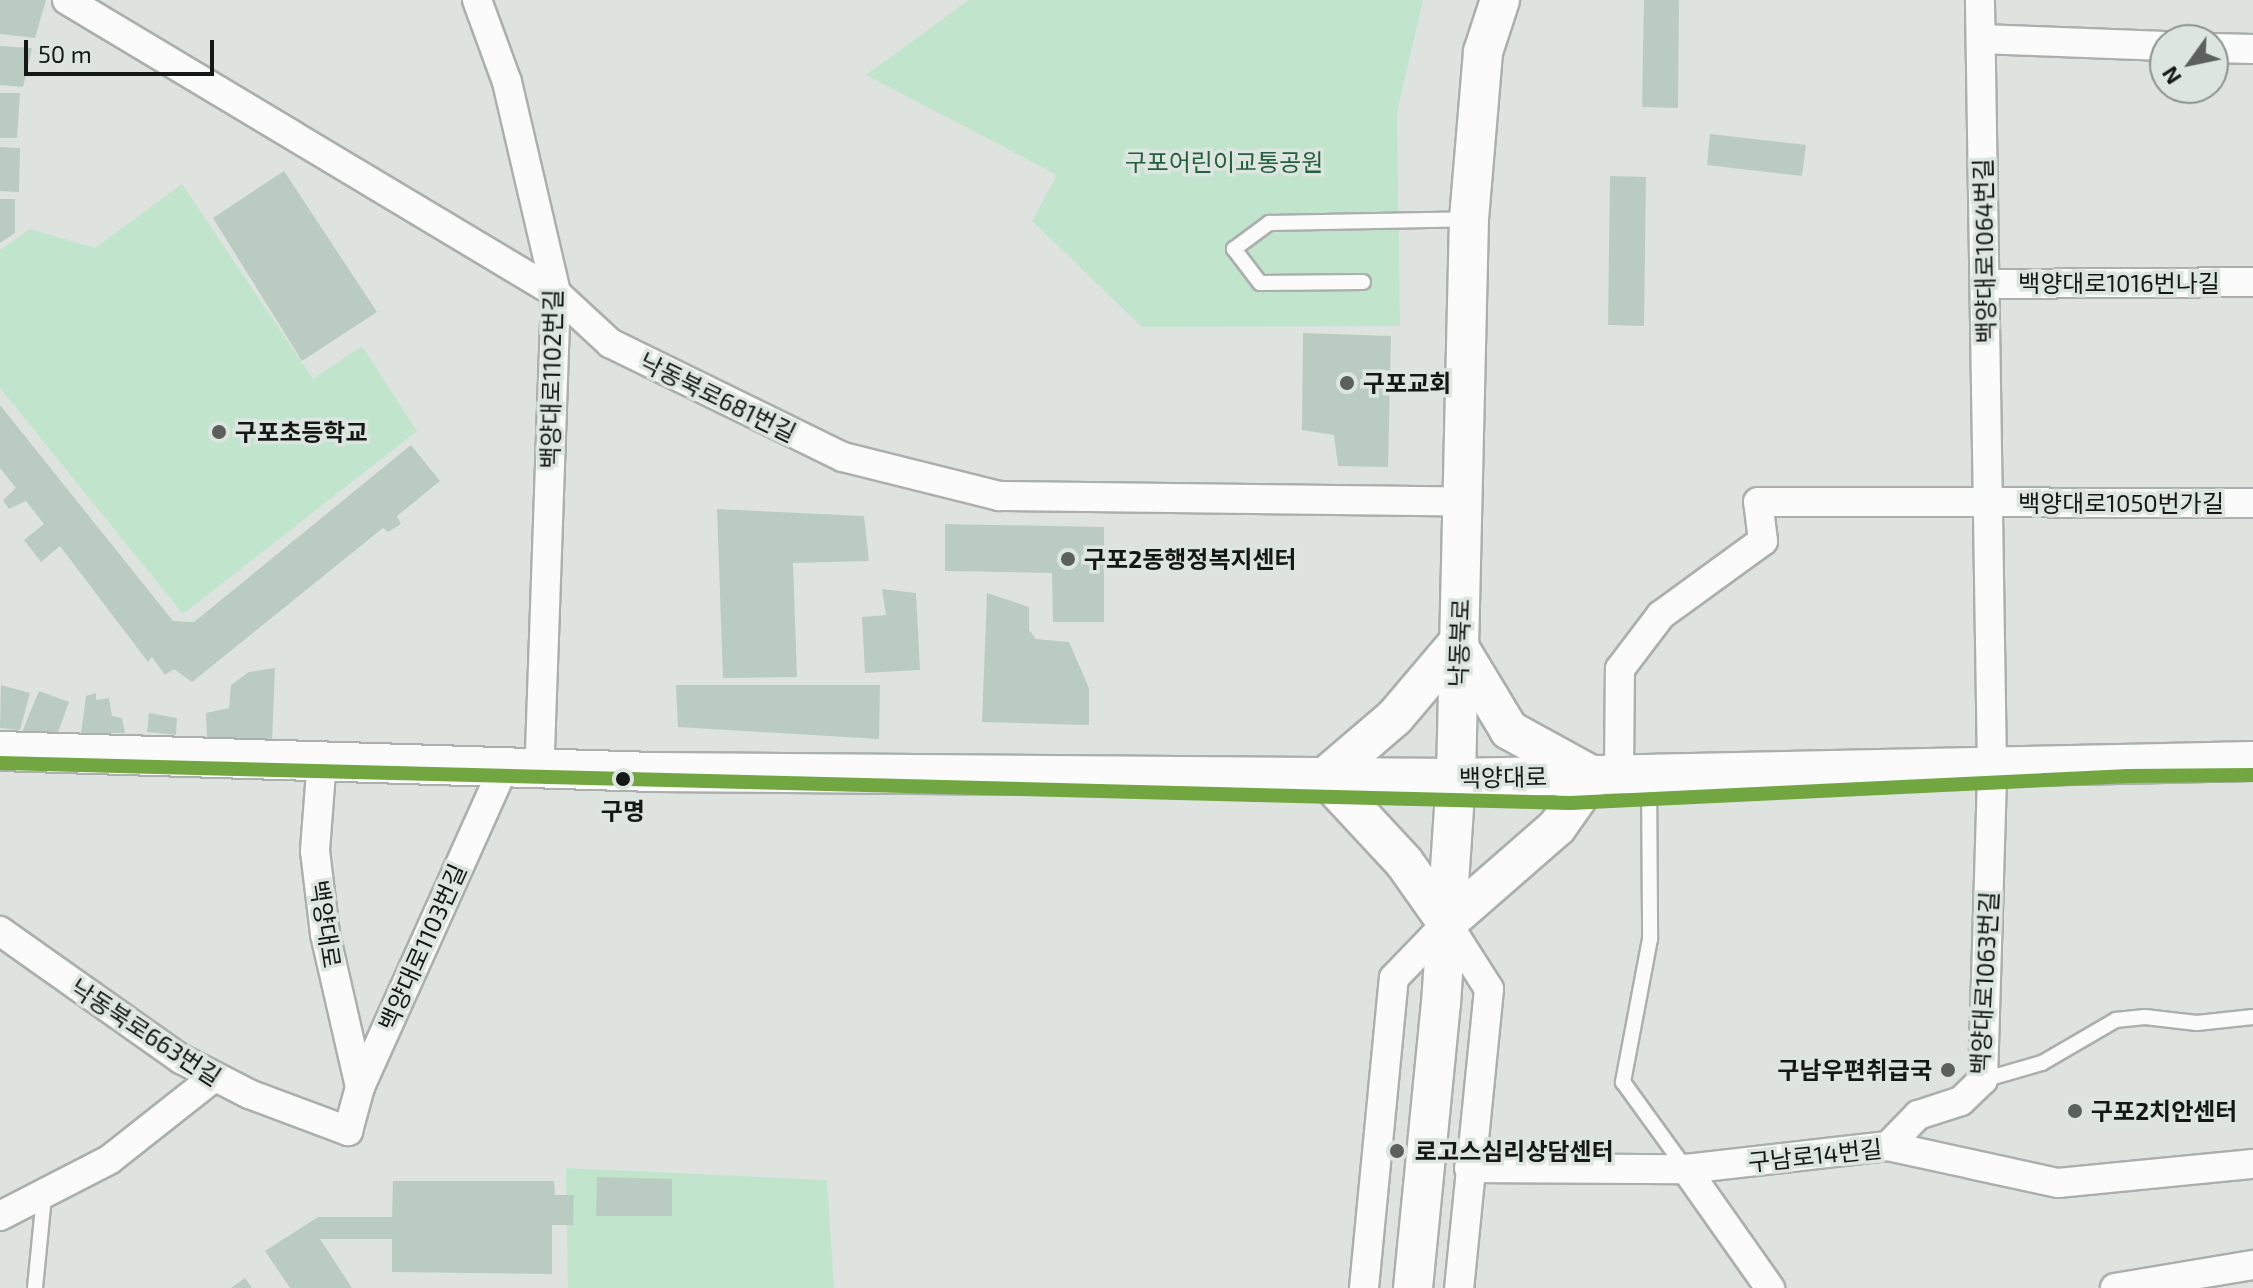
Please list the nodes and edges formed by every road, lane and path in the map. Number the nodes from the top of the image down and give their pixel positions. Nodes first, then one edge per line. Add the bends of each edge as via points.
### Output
1 (67, 0) edge
2 (477, 0) edge
3 (1500, 0) edge
4 (1980, 0) edge
5 (1981, 39) junction
6 (2149, 45) edge
7 (2229, 48) edge
8 (2253, 49) edge
9 (1469, 219) junction
10 (1363, 282) dead end
11 (2253, 282) edge
12 (1985, 284) junction
13 (556, 293) junction
14 (1465, 502) junction
15 (1988, 503) junction
16 (2253, 503) edge
17 (1457, 644) junction
18 (0, 751) edge
19 (322, 759) junction
20 (2253, 761) edge
21 (521, 767) junction
22 (1992, 768) junction
23 (1620, 776) junction
24 (1325, 777) junction
25 (1456, 778) junction
26 (1447, 923) junction
27 (0, 931) edge
28 (2253, 1017) edge
29 (213, 1078) junction
30 (1983, 1080) junction
31 (360, 1087) junction
32 (348, 1131) joint
33 (1888, 1146) junction
34 (2248, 1166) edge
35 (1469, 1168) junction
36 (1686, 1169) junction
37 (44, 1196) junction
38 (0, 1216) edge
39 (2253, 1265) edge
40 (35, 1288) edge
41 (1364, 1288) edge
42 (1413, 1288) edge
43 (1459, 1288) edge
44 (1770, 1288) edge
45 (2115, 1288) edge

1 - 13 street, 낙동북로681번길
2 - 13 street, 백양대로1102번길 via 507,82
3 - 9 main road, 낙동북로 via 1483,52
4 - 5 street, 백양대로1064번길
5 - 6 street
5 - 12 street, 백양대로1064번길
7 - 8 street
9 - 10 lane via 1269,223 1234,249 1260,283
9 - 14 main road, 낙동북로
11 - 12 street, 백양대로1016번나길
12 - 15 street, 백양대로1064번길
13 - 14 street, 낙동북로681번길 via 610,343 736,409 843,457 999,496
13 - 21 street, 백양대로1102번길
14 - 17 main road, 낙동북로
15 - 16 street, 백양대로1050번가길
15 - 22 street, 백양대로1064번길
15 - 23 street via 1758,502 1763,541 1661,615 1620,669
17 - 23 main road via 1509,730
17 - 24 main road via 1395,717
17 - 25 main road, 낙동북로
18 - 19 main road, 백양대로
19 - 21 main road, 백양대로
19 - 31 street, 백양대로 via 315,851 325,934
20 - 22 main road, 백양대로
21 - 24 main road, 백양대로
21 - 31 street, 백양대로1103번길
22 - 23 main road, 백양대로
22 - 30 street, 백양대로1063번길
23 - 25 main road, 백양대로
23 - 26 main road
23 - 36 lane via 1650,939 1623,1082
24 - 25 main road, 백양대로
24 - 26 main road via 1404,862
25 - 26 main road, 낙동북로
26 - 35 street via 1489,989
26 - 41 street via 1394,978
26 - 42 main road, 낙동북로
27 - 29 street, 낙동북로663번길 via 104,1009
28 - 30 lane via 2197,1023 2145,1017 2116,1020 2042,1063
29 - 32 street, 낙동북로663번길
29 - 37 street via 109,1160
30 - 33 street, 백양대로1063번길 via 1961,1101 1918,1115
31 - 32 street, 백양대로1103번길
33 - 34 street, 구남로14번길 via 2058,1183
33 - 36 street, 구남로14번길
35 - 36 street, 구남로14번길
35 - 43 street
36 - 44 street
37 - 38 street
37 - 40 lane
39 - 45 street

